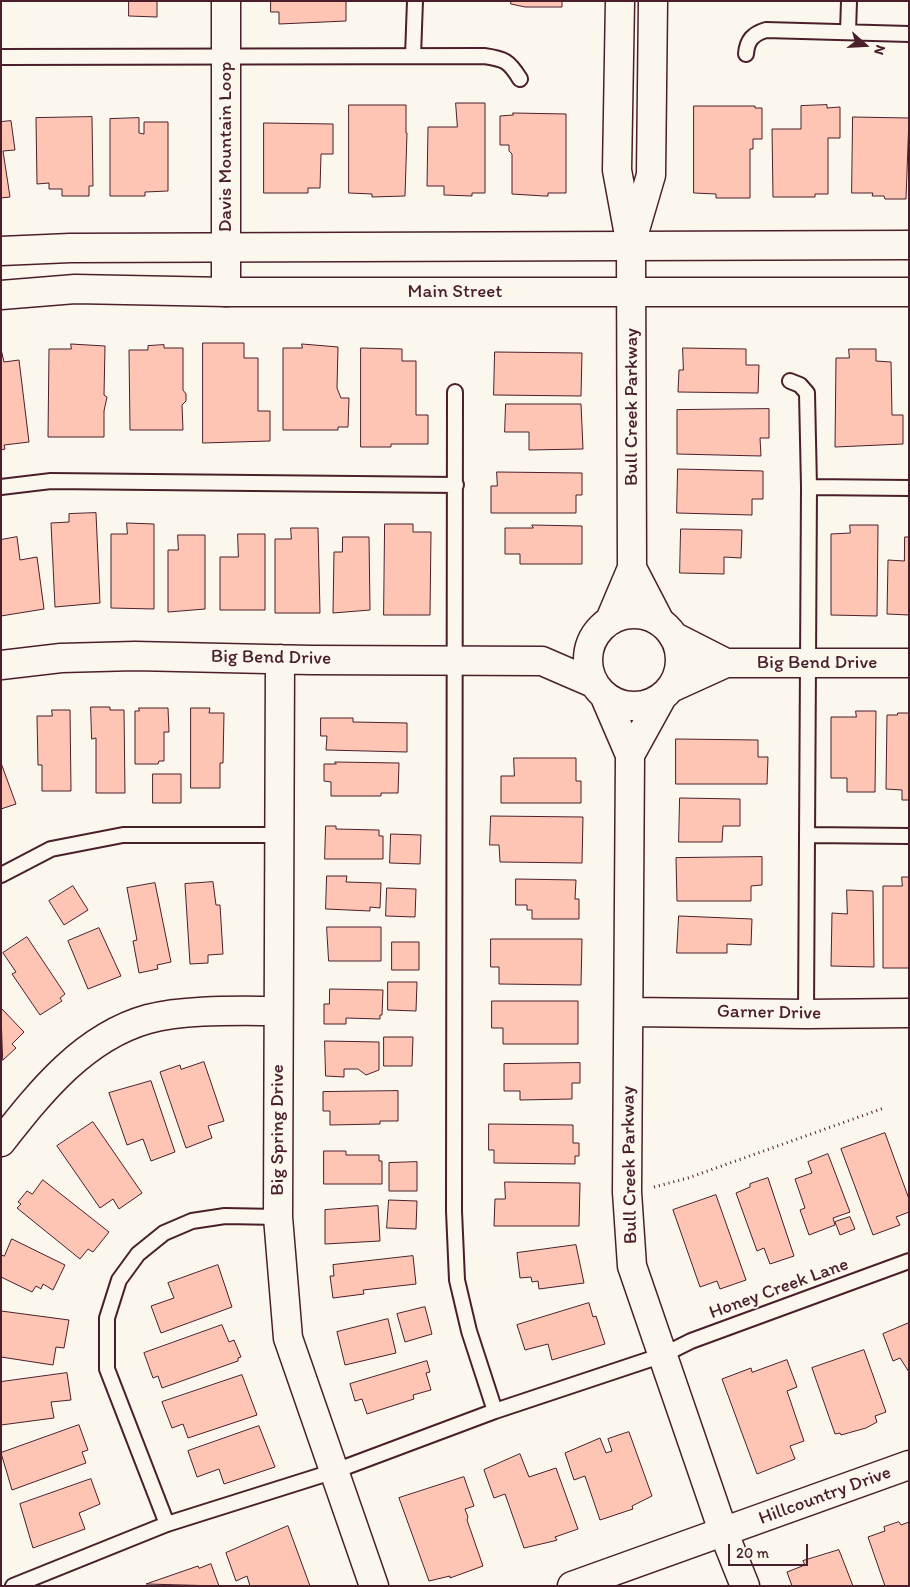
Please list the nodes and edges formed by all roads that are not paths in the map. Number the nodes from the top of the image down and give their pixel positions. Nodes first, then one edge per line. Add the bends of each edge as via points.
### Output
1 (226, 1) edge
2 (414, 1) edge
3 (620, 1) edge
4 (653, 1) edge
5 (849, 1) edge
6 (848, 32) junction
7 (909, 34) edge
8 (746, 54) dead end
9 (227, 55) junction
10 (413, 56) junction
11 (1, 57) edge
12 (520, 79) dead end
13 (909, 245) edge
14 (631, 246) junction
15 (226, 248) junction
16 (1, 251) edge
17 (226, 292) junction
18 (631, 292) junction
19 (909, 292) edge
20 (1, 295) edge
21 (790, 381) dead end
22 (456, 392) dead end
23 (456, 485) junction
24 (1, 487) edge
25 (809, 487) junction
26 (909, 488) edge
27 (632, 568) junction
28 (602, 628) junction
29 (667, 629) junction
30 (280, 659) junction
31 (456, 661) junction
32 (542, 661) junction
33 (726, 663) junction
34 (806, 663) junction
35 (909, 664) edge
36 (1, 665) edge
37 (599, 690) junction
38 (666, 692) junction
39 (630, 755) junction
40 (280, 835) junction
41 (808, 835) junction
42 (909, 836) edge
43 (1, 875) edge
44 (278, 1011) junction
45 (630, 1012) junction
46 (909, 1013) edge
47 (806, 1014) junction
48 (1, 1142) edge
49 (278, 1216) junction
50 (909, 1261) edge
51 (663, 1355) junction
52 (495, 1412) junction
53 (909, 1466) edge
54 (335, 1471) junction
55 (167, 1524) junction
56 (723, 1531) junction
57 (13, 1586) edge
58 (374, 1586) edge
59 (572, 1586) edge
60 (745, 1586) edge

1 - 9 street, Davis Mountain Loop
2 - 10 lane
3 - 14 street, Bull Creek Parkway via 617,170
4 - 14 street, Bull Creek Parkway via 651,175
5 - 6 lane
6 - 7 lane
6 - 8 lane via 766,30 752,36
9 - 10 lane
9 - 11 lane
9 - 15 street, Davis Mountain Loop
10 - 12 lane via 499,58 511,64
13 - 14 street
14 - 15 street
14 - 18 street, Bull Creek Parkway
15 - 16 street
15 - 17 street, Davis Mountain Loop
17 - 18 street, Main Street
17 - 20 street, Main Street via 75,289
18 - 19 street, Main Street
18 - 27 street, Bull Creek Parkway
21 - 25 lane via 807,393
22 - 23 lane
23 - 24 lane via 60,481
23 - 31 lane
25 - 26 lane
25 - 34 lane
27 - 28 street, Bull Creek Parkway
27 - 29 street, Bull Creek Parkway
28 - 29 street via 623,616 636,614 648,616
28 - 32 street, Big Bend Drive
28 - 37 street via 587,659
29 - 33 street, Big Bend Drive
29 - 38 street via 680,662 676,678
30 - 31 street, Big Bend Drive
30 - 36 street, Big Bend Drive via 98,657
30 - 40 street, Big Spring Drive
31 - 32 street, Big Bend Drive
31 - 52 lane via 456,1280
32 - 37 street, Big Bend Drive
33 - 34 street, Big Bend Drive
33 - 38 street, Big Bend Drive
34 - 35 street, Big Bend Drive
34 - 41 lane
37 - 38 street via 618,704 633,707 648,704
37 - 39 street, Bull Creek Parkway
38 - 39 street, Bull Creek Parkway
39 - 45 street, Bull Creek Parkway
40 - 43 lane via 123,835 52,849
40 - 44 street, Big Spring Drive
41 - 42 lane
41 - 47 lane
44 - 48 street via 170,1015 123,1029 82,1053 46,1088
44 - 49 street, Big Spring Drive
45 - 47 street, Garner Drive
45 - 51 street, Bull Creek Parkway via 627,1192 632,1266
46 - 47 street, Garner Drive
49 - 54 street, Big Spring Drive via 288,1338
49 - 55 lane via 225,1216 192,1221 164,1233 138,1254 119,1280 107,1318 107,1369
50 - 51 lane, Honey Creek Lane via 691,1341
51 - 52 lane, Honey Creek Lane
51 - 56 street, Bull Creek Parkway
52 - 54 lane, Honey Creek Lane
53 - 56 street, Hillcountry Drive
54 - 55 lane, Honey Creek Lane
54 - 58 street, Big Spring Drive
55 - 57 lane, Honey Creek Lane
56 - 59 street, Hillcountry Drive
56 - 60 street, Bull Creek Parkway

